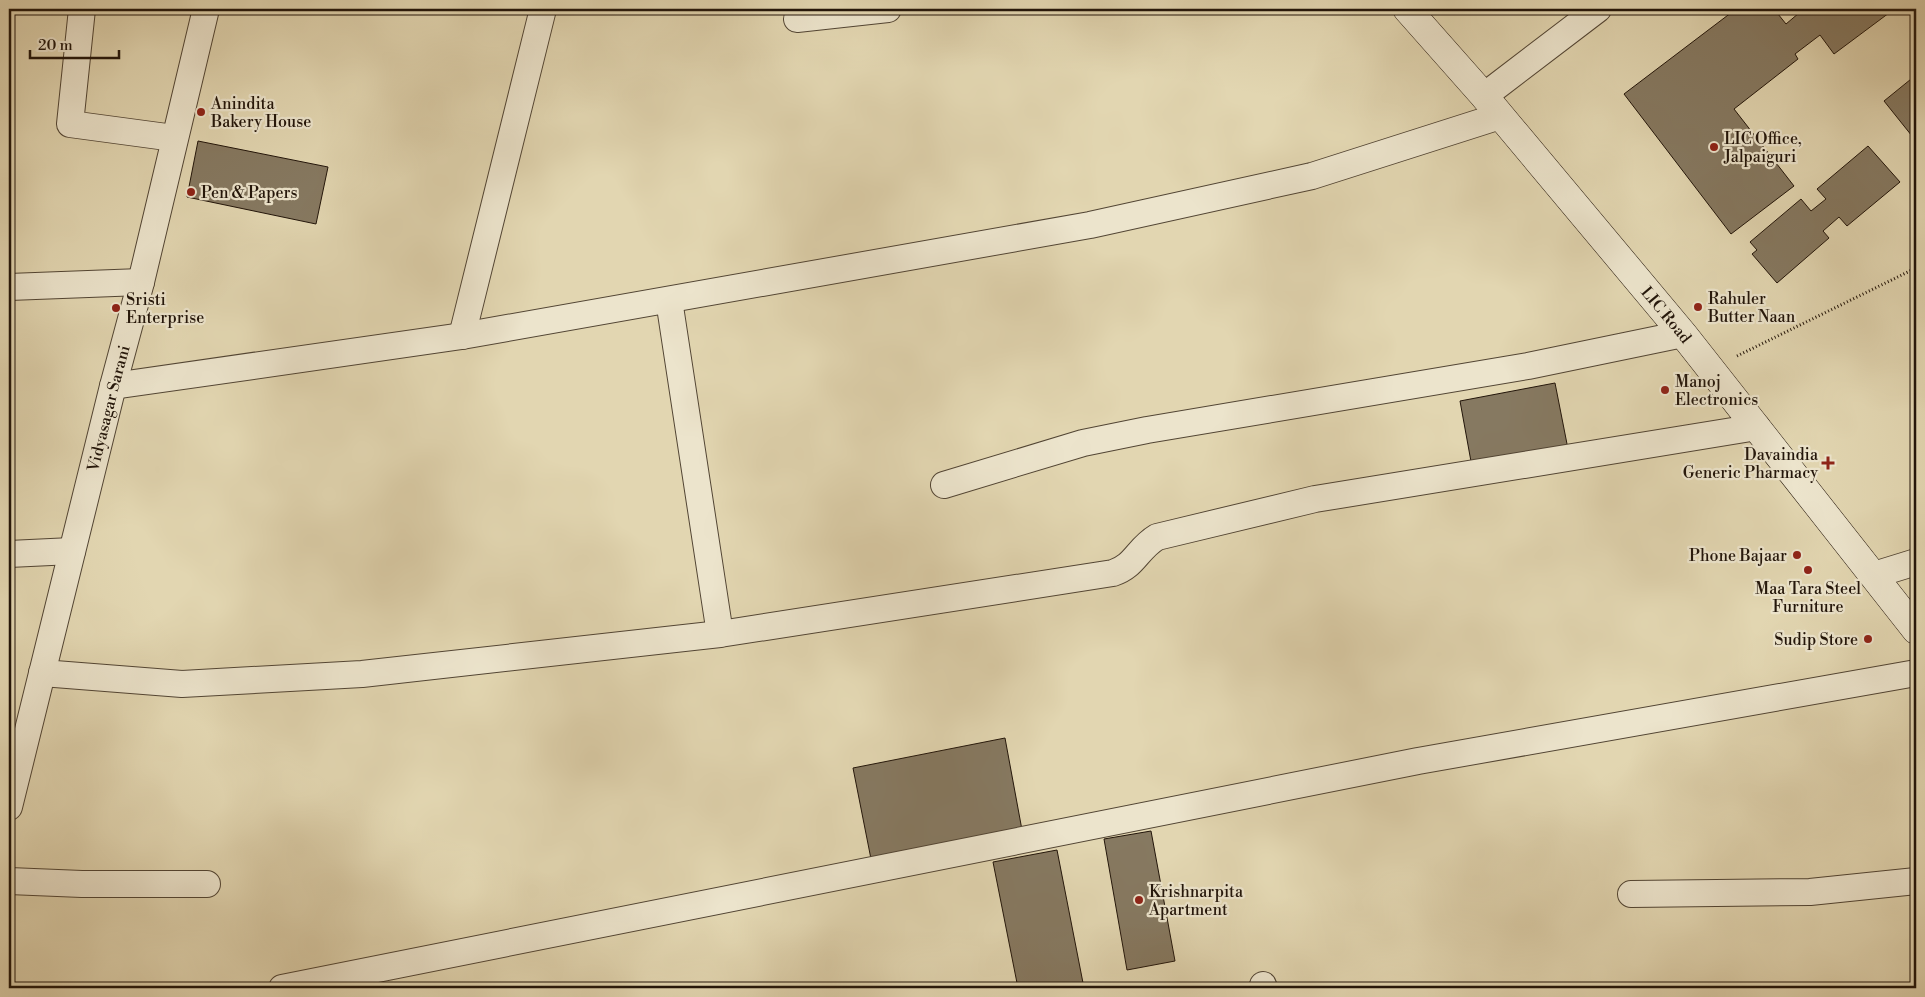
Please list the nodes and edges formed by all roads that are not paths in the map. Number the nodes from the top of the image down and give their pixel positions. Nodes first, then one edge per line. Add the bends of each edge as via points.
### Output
1 (82, 9) edge
2 (206, 9) edge
3 (543, 9) edge
4 (888, 9) edge
5 (1407, 9) edge
6 (1598, 9) edge
7 (797, 19) dead end
8 (1492, 106) junction
9 (174, 138) junction
10 (141, 282) junction
11 (9, 287) edge
12 (669, 300) junction
13 (1683, 334) junction
14 (462, 336) junction
15 (113, 386) junction
16 (1758, 427) junction
17 (944, 485) dead end
18 (72, 551) junction
19 (9, 554) edge
20 (1916, 562) edge
21 (1874, 575) junction
22 (1916, 630) edge
23 (720, 634) junction
24 (42, 673) junction
25 (1916, 673) edge
26 (9, 807) edge
27 (9, 881) edge
28 (1916, 881) edge
29 (207, 884) dead end
30 (1632, 894) dead end
31 (321, 984) edge
32 (282, 988) edge

1 - 9 street via 70,124
2 - 9 street, Vidyasagar Sarani
3 - 14 street
4 - 7 street
5 - 8 main road, LIC Road
6 - 8 street
8 - 12 street via 1312,176 1090,225
8 - 13 main road, LIC Road
9 - 10 street, Vidyasagar Sarani
10 - 11 street
10 - 15 street, Vidyasagar Sarani
12 - 14 street
12 - 23 street
13 - 16 main road, LIC Road
13 - 17 street via 1528,366 1092,441
14 - 15 street
15 - 18 street, Vidyasagar Sarani
16 - 21 main road, LIC Road
16 - 23 street via 1315,499 1157,537 1146,544 1126,567 1113,573
18 - 19 street
18 - 24 street, Vidyasagar Sarani
20 - 21 street
21 - 22 main road, LIC Road
23 - 24 street via 362,674 182,684
24 - 26 street, Vidyasagar Sarani
25 - 31 street via 1408,763
27 - 29 street
28 - 30 street via 1810,892
31 - 32 street

